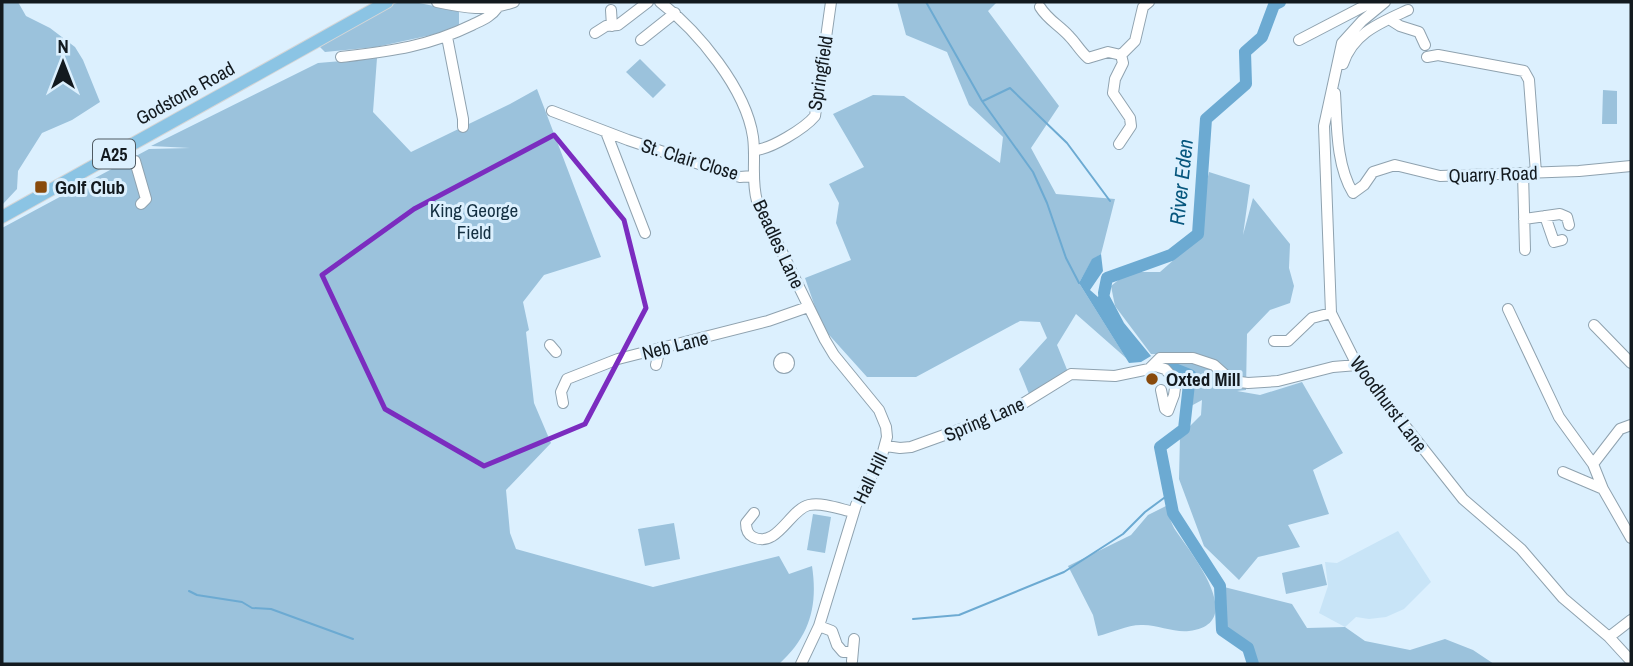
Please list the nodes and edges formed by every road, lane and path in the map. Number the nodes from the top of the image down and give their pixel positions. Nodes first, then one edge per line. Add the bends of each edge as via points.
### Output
1 (387, 2) edge
2 (437, 2) edge
3 (514, 2) edge
4 (648, 2) edge
5 (660, 2) edge
6 (831, 2) edge
7 (1149, 2) edge
8 (1372, 2) edge
9 (1385, 2) edge
10 (498, 7) junction
11 (1040, 7) dead end
12 (469, 9) junction
13 (611, 10) dead end
14 (1408, 10) dead end
15 (676, 13) junction
16 (1389, 19) junction
17 (612, 26) junction
18 (466, 28) junction
19 (595, 33) dead end
20 (447, 37) junction
21 (641, 40) dead end
22 (1299, 40) dead end
23 (1121, 55) junction
24 (341, 57) dead end
25 (1334, 86) junction
26 (552, 111) dead end
27 (463, 127) dead end
28 (606, 132) junction
29 (628, 140) junction
30 (1119, 144) dead end
31 (754, 150) junction
32 (615, 154) junction
33 (135, 161) dead end
34 (1631, 166) edge
35 (1523, 173) junction
36 (1536, 173) junction
37 (753, 176) junction
38 (141, 204) dead end
39 (1545, 216) junction
40 (2, 217) edge
41 (1524, 219) junction
42 (1569, 225) dead end
43 (645, 233) dead end
44 (1562, 240) dead end
45 (1525, 250) dead end
46 (808, 307) junction
47 (1508, 309) dead end
48 (1331, 313) junction
49 (1594, 325) dead end
50 (1274, 341) dead end
51 (660, 348) junction
52 (1628, 351) edge
53 (1631, 363) edge
54 (656, 365) dead end
55 (1357, 365) junction
56 (1154, 366) junction
57 (1161, 390) dead end
58 (563, 403) dead end
59 (1631, 425) edge
60 (886, 446) junction
61 (1593, 464) junction
62 (1563, 472) dead end
63 (1603, 489) junction
64 (853, 512) junction
65 (754, 513) dead end
66 (1631, 538) edge
67 (1631, 620) edge
68 (819, 626) junction
69 (1609, 637) junction
70 (855, 639) dead end
71 (1631, 661) edge
72 (801, 664) edge

1 - 40 main road, Godstone Road / A25
2 - 12 street
3 - 10 street
4 - 17 street
5 - 15 street, Beadles Lane
6 - 31 street, Springfield via 815,116 770,147
7 - 23 street via 1143,7 1135,41
8 - 22 street
9 - 25 street, Woodhurst Lane via 1342,43
10 - 12 street
10 - 18 street
11 - 23 street via 1088,58 1108,52
12 - 18 street
13 - 17 street
14 - 16 street
15 - 21 street
15 - 31 street, Beadles Lane via 742,100
16 - 25 street via 1364,32 1347,52
16 - 36 street via 1419,32 1426,51 1485,57 1528,75
17 - 19 street
18 - 20 street
20 - 24 street via 398,51
20 - 27 street
23 - 30 street via 1123,63 1113,93 1131,126
25 - 35 street, Quarry Road via 1339,146 1353,193 1373,172 1395,165 1440,176
25 - 48 street, Woodhurst Lane via 1324,127
26 - 28 street, St. Clair Close
28 - 29 street, St. Clair Close
28 - 32 street, St. Clair Close
29 - 32 street, St. Clair Close
29 - 37 street, St. Clair Close via 729,174
31 - 37 street, Beadles Lane
32 - 43 street, St. Clair Close
33 - 38 street via 145,191
34 - 36 street, Quarry Road
35 - 36 street, Quarry Road
35 - 41 street
37 - 46 street, Beadles Lane via 757,201
39 - 41 street
39 - 42 street via 1560,214 1567,217
39 - 44 street via 1554,242
41 - 45 street
46 - 51 street, Neb Lane
46 - 60 street, Hall Hill via 834,355 883,417
47 - 61 street via 1559,417
48 - 50 street via 1312,318 1289,341
48 - 55 street, Woodhurst Lane
49 - 52 street via 1616,350
51 - 54 street
51 - 58 street, Neb Lane via 567,379 561,393
52 - 53 street
55 - 56 street, Spring Lane via 1248,383 1232,381 1214,365 1193,358 1160,358
55 - 69 street, Woodhurst Lane via 1463,499
56 - 57 street via 1165,369 1176,381 1168,411
56 - 60 street, Spring Lane via 1115,376 1071,374 1012,411 911,447
59 - 61 street via 1620,429
60 - 64 street, Hall Hill
61 - 63 street
62 - 63 street
63 - 66 street
64 - 65 street via 810,505 776,533 758,538 746,530
64 - 68 street, Hall Hill
67 - 69 street
68 - 70 street via 832,631 837,645 852,657
68 - 72 street, Hall Hill
69 - 71 street, Woodhurst Lane

